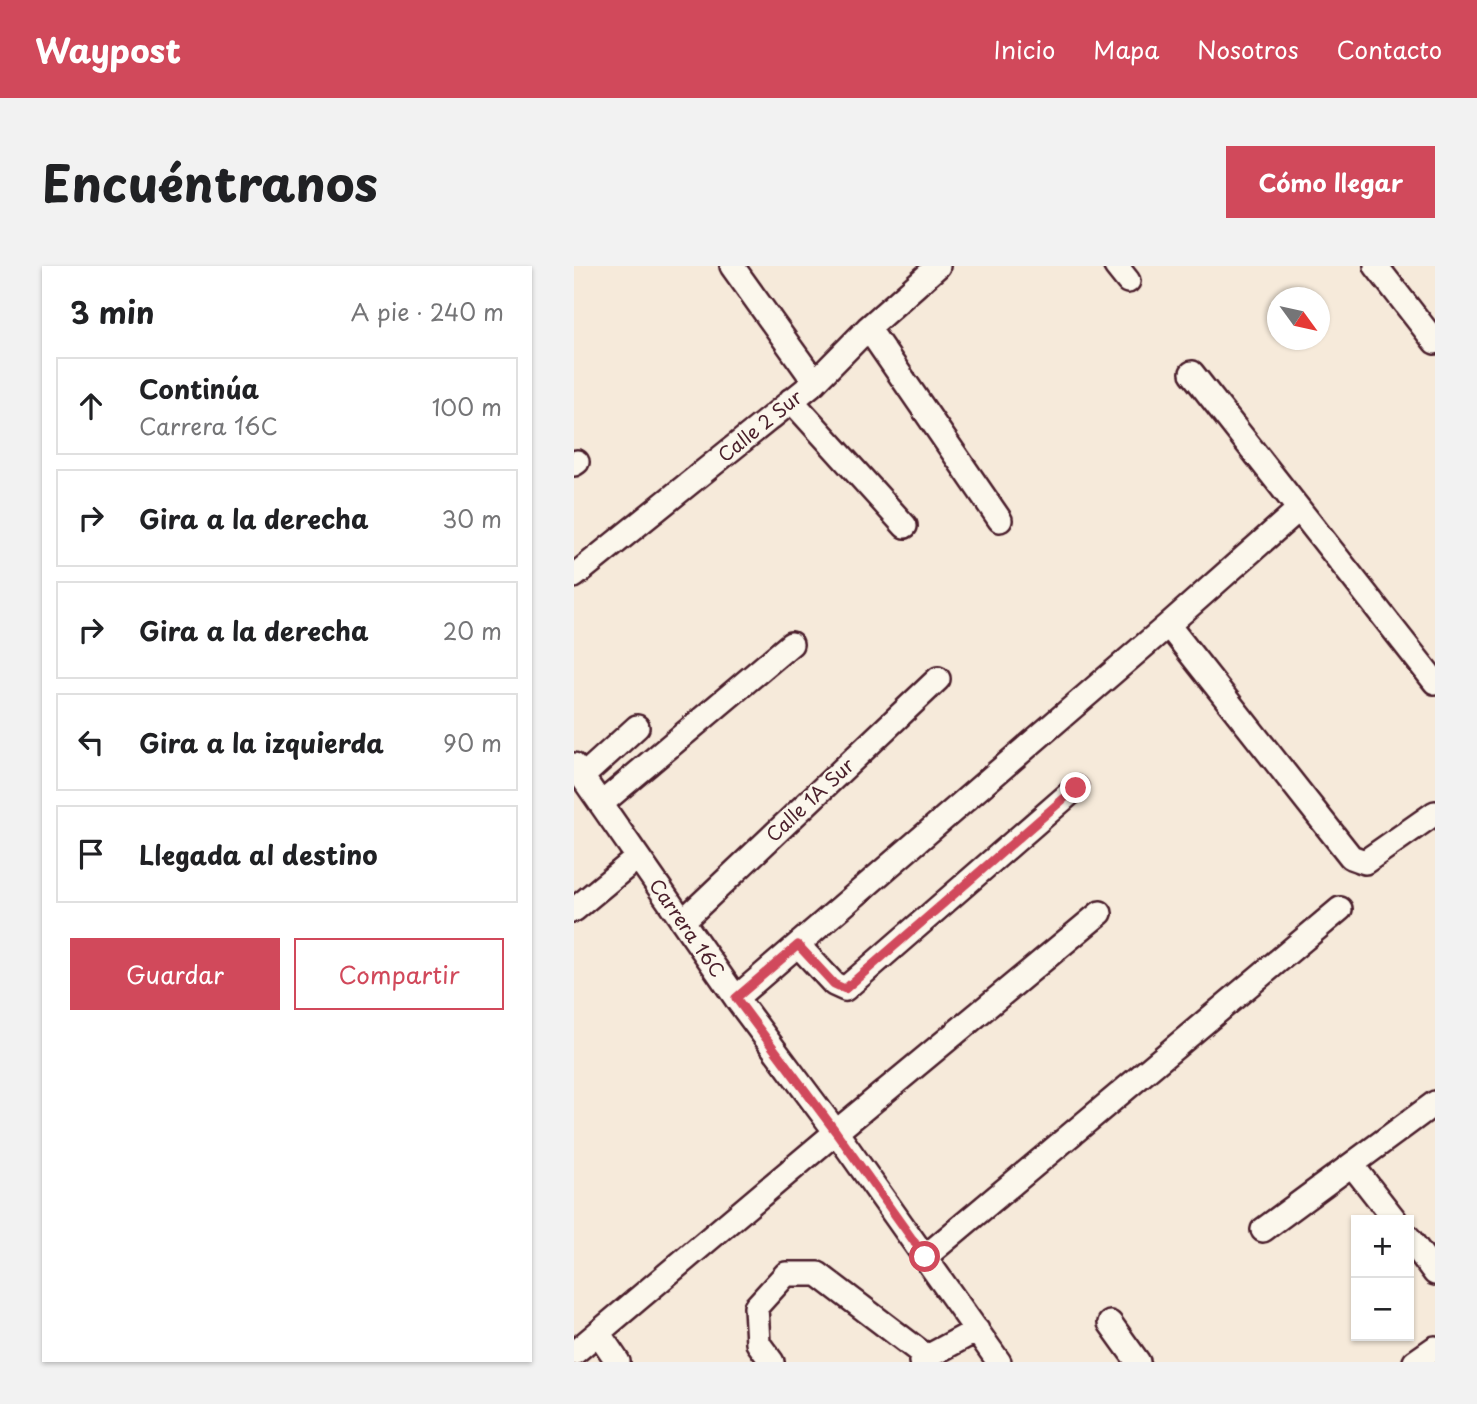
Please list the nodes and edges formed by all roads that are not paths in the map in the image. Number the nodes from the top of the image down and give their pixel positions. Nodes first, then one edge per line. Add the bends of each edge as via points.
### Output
1 (732, 266) edge
2 (939, 266) edge
3 (1376, 266) edge
4 (868, 328) junction
5 (1435, 342) edge
6 (1192, 373) dead end
7 (815, 382) junction
8 (791, 400) junction
9 (1299, 509) junction
10 (1000, 520) dead end
11 (905, 526) dead end
12 (574, 576) edge
13 (1168, 625) junction
14 (791, 643) dead end
15 (938, 679) dead end
16 (1435, 682) edge
17 (637, 727) dead end
18 (576, 769) edge
19 (1076, 788) dead end
20 (601, 804) junction
21 (1435, 813) edge
22 (638, 857) junction
23 (1340, 909) dead end
24 (574, 910) edge
25 (1100, 913) dead end
26 (682, 921) junction
27 (798, 945) junction
28 (736, 998) junction
29 (1435, 1104) edge
30 (836, 1132) junction
31 (1352, 1164) junction
32 (1391, 1215) edge
33 (1263, 1230) dead end
34 (1414, 1245) edge
35 (925, 1257) junction
36 (1435, 1273) edge
37 (1110, 1323) dead end
38 (977, 1330) junction
39 (599, 1334) junction
40 (1435, 1348) edge
41 (574, 1353) edge
42 (924, 1359) edge
43 (618, 1362) edge
44 (772, 1362) edge
45 (999, 1362) edge
46 (1138, 1362) edge
47 (1415, 1362) edge

1 - 7 street
2 - 4 street, Calle 2 Sur
3 - 5 street
4 - 7 street, Calle 2 Sur
4 - 10 street
6 - 9 street
7 - 8 street, Calle 2 Sur
8 - 11 street
8 - 12 street, Calle 2 Sur
9 - 13 street
9 - 16 street
13 - 21 street via 1351,857 1364,862
13 - 27 street
14 - 20 street
15 - 26 street, Calle 1A Sur
17 - 18 street
18 - 20 street, Carrera 16C
19 - 27 street via 845,989 834,984
20 - 22 street, Carrera 16C
22 - 24 street
22 - 26 street, Carrera 16C
23 - 35 street
25 - 30 street
26 - 28 street, Carrera 16C
27 - 28 street
28 - 30 street, Carrera 16C
29 - 31 street
30 - 35 street, Carrera 16C
30 - 39 street
31 - 32 street
31 - 33 street
34 - 36 street
35 - 38 street, Carrera 16C
37 - 46 street
38 - 42 street
38 - 45 street, Carrera 16C
39 - 41 street
39 - 43 street
40 - 47 street
42 - 44 street via 818,1274 786,1274 756,1307 758,1343

